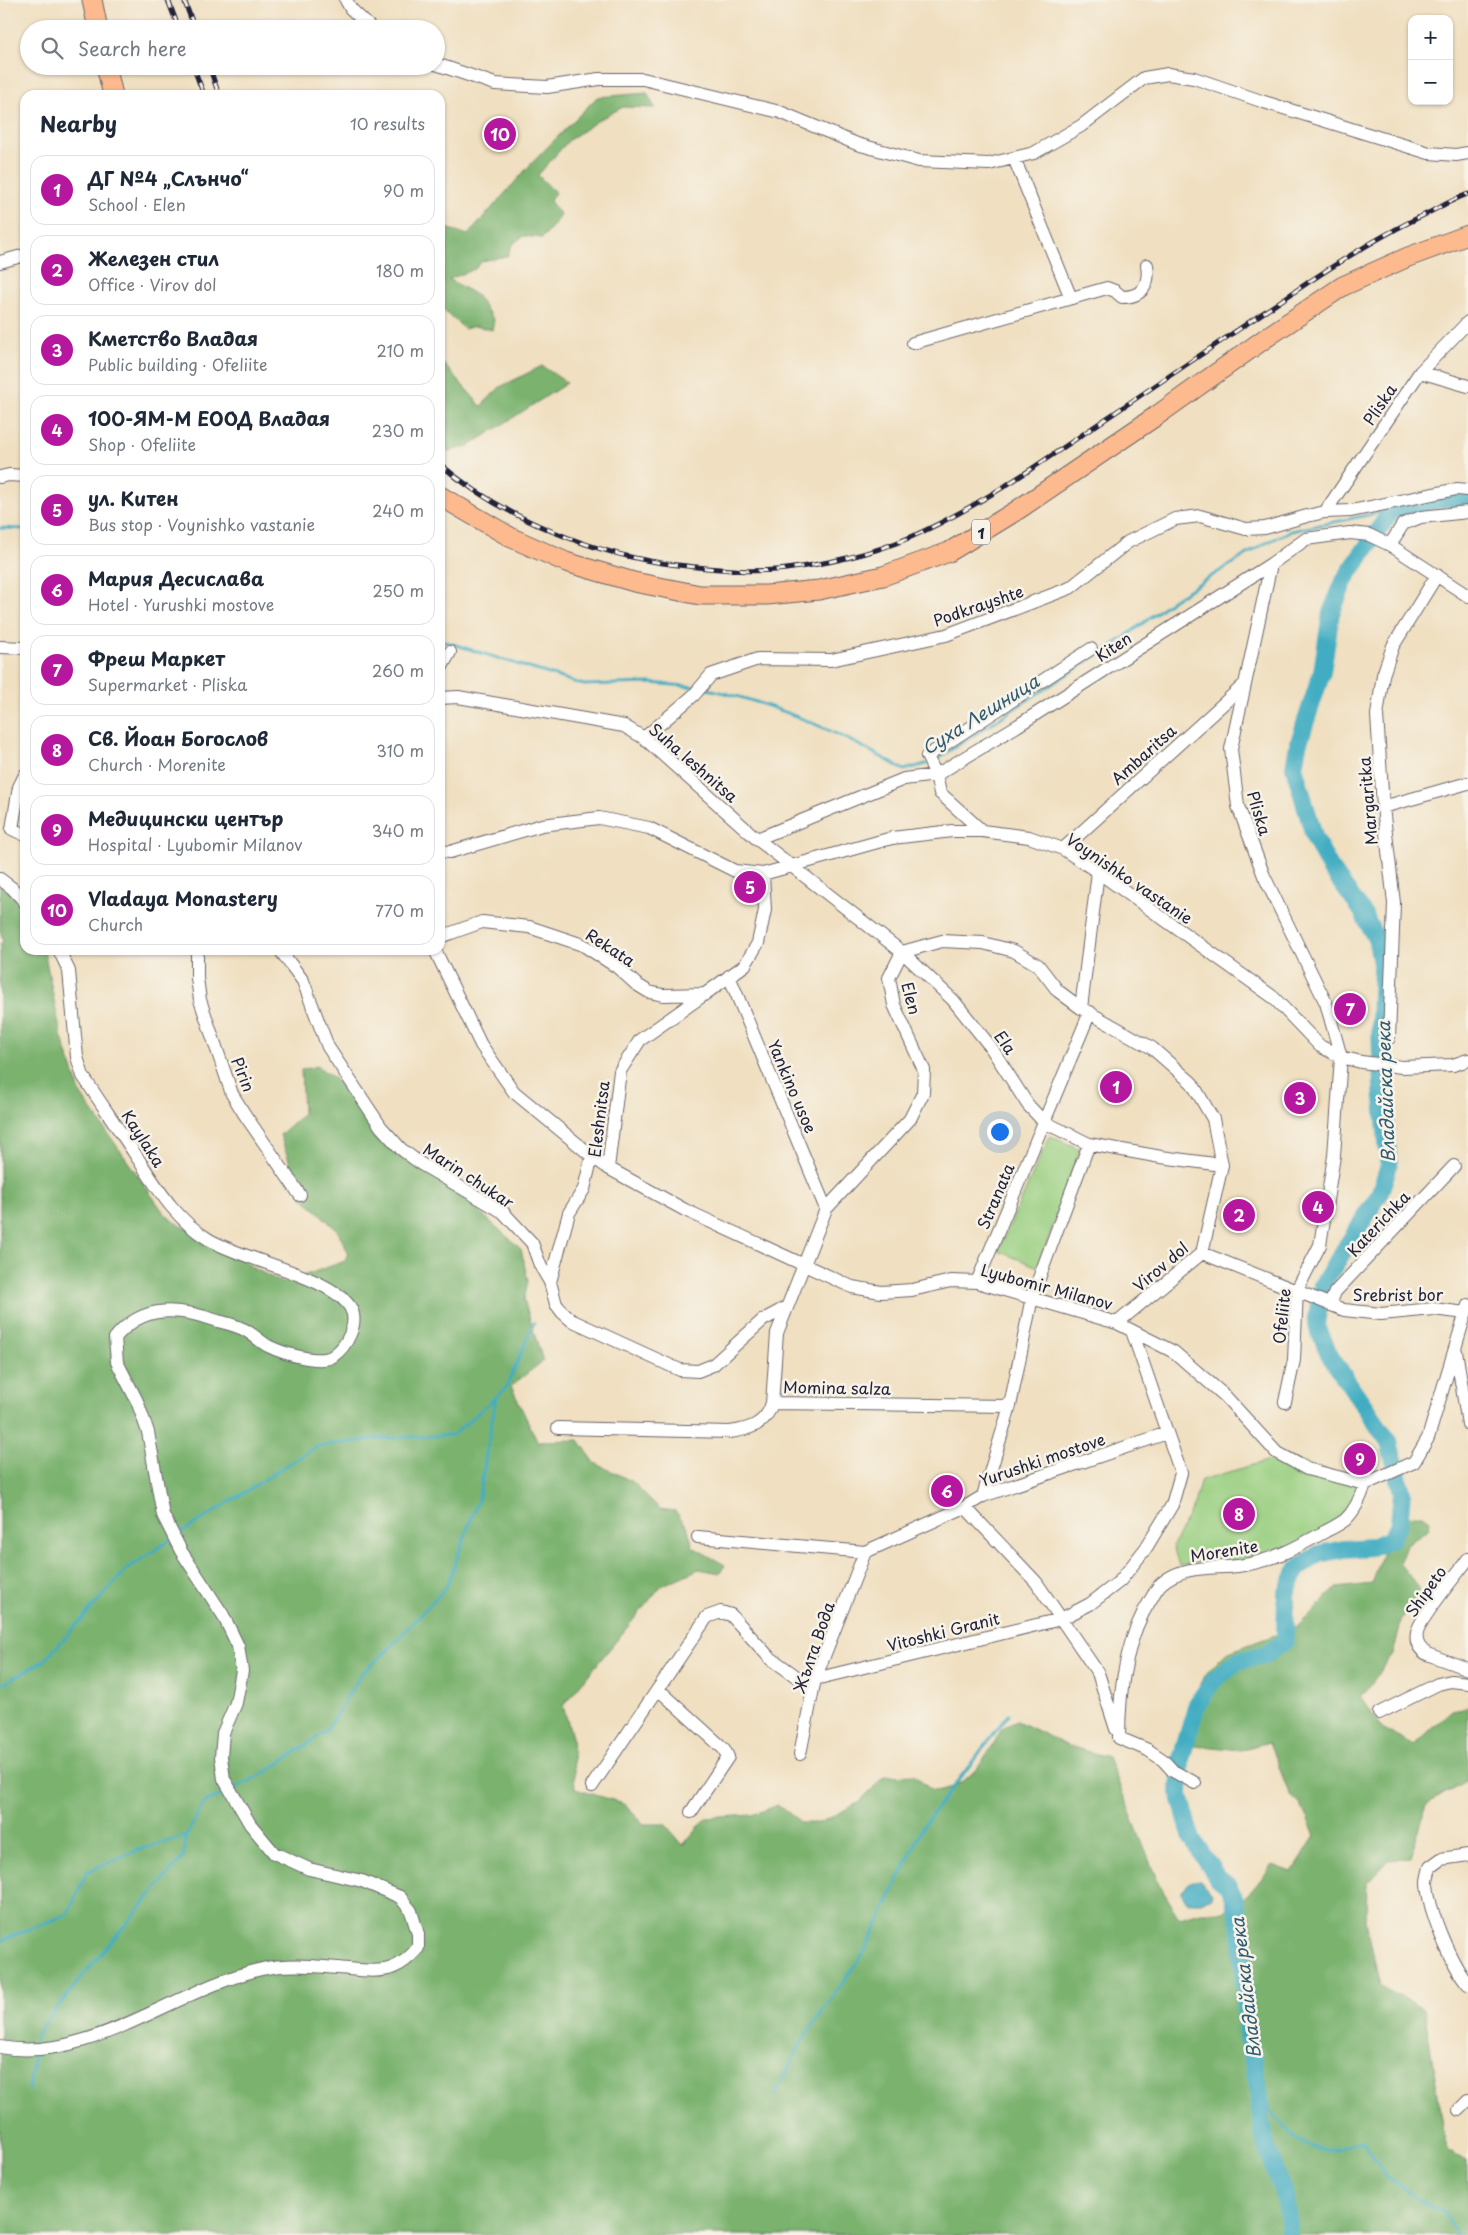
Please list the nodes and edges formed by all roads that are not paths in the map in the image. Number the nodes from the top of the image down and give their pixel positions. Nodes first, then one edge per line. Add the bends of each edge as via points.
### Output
1 (92, 0) edge
2 (346, 0) edge
3 (96, 20) edge
4 (363, 20) edge
5 (445, 67) edge
6 (108, 75) edge
7 (112, 90) edge
8 (1468, 152) edge
9 (1014, 158) junction
10 (1468, 235) edge
11 (20, 256) edge
12 (6, 260) edge
13 (20, 260) edge
14 (1147, 264) dead end
15 (1072, 298) junction
16 (1468, 322) edge
17 (913, 343) dead end
18 (1420, 372) junction
19 (1468, 386) edge
20 (20, 476) edge
21 (0, 477) edge
22 (1468, 490) edge
23 (445, 499) edge
24 (1325, 512) junction
25 (1468, 512) edge
26 (1307, 519) junction
27 (1306, 538) junction
28 (1388, 544) junction
29 (1271, 564) junction
30 (1437, 575) junction
31 (1468, 596) edge
32 (0, 647) edge
33 (20, 648) edge
34 (1091, 650) dead end
35 (450, 652) dead end
36 (445, 661) edge
37 (1245, 684) junction
38 (445, 698) edge
39 (644, 738) junction
40 (936, 775) junction
41 (1468, 783) edge
42 (20, 785) edge
43 (1384, 808) junction
44 (20, 828) edge
45 (6, 829) edge
46 (982, 831) junction
47 (20, 833) edge
48 (757, 839) junction
49 (1063, 849) junction
50 (445, 851) edge
51 (793, 866) junction
52 (1098, 872) junction
53 (763, 874) junction
54 (0, 880) edge
55 (20, 897) edge
56 (445, 935) edge
57 (902, 952) junction
58 (61, 955) edge
59 (197, 955) edge
60 (284, 955) edge
61 (437, 955) edge
62 (730, 976) junction
63 (705, 994) junction
64 (1086, 1010) junction
65 (1389, 1038) dead end
66 (1341, 1057) junction
67 (1468, 1060) edge
68 (1044, 1122) junction
69 (1089, 1144) junction
70 (592, 1156) junction
71 (1222, 1165) junction
72 (1454, 1166) dead end
73 (608, 1168) junction
74 (300, 1195) dead end
75 (826, 1208) junction
76 (1202, 1253) junction
77 (804, 1264) junction
78 (550, 1282) junction
79 (978, 1282) junction
80 (1303, 1292) junction
81 (1032, 1298) junction
82 (1330, 1305) junction
83 (787, 1307) junction
84 (1467, 1309) edge
85 (1117, 1322) junction
86 (1132, 1331) junction
87 (1455, 1348) junction
88 (772, 1402) junction
89 (1286, 1402) dead end
90 (1466, 1405) edge
91 (1010, 1406) junction
92 (1468, 1424) edge
93 (558, 1428) dead end
94 (1167, 1433) junction
95 (1366, 1484) junction
96 (983, 1496) junction
97 (965, 1507) junction
98 (698, 1537) dead end
99 (865, 1552) junction
100 (1468, 1559) edge
101 (1061, 1619) junction
102 (1468, 1669) edge
103 (815, 1679) junction
104 (1468, 1683) edge
105 (658, 1688) junction
106 (1379, 1713) dead end
107 (1119, 1738) junction
108 (800, 1754) dead end
109 (1195, 1783) dead end
110 (592, 1786) dead end
111 (691, 1812) dead end
112 (1468, 1855) edge
113 (1468, 1984) edge
114 (0, 2047) edge

1 - 3 highway
2 - 4 street
5 - 9 street via 495,84 547,87 599,79 644,79 780,112 857,144 918,161 989,164
6 - 7 highway
8 - 9 street via 1456,155 1429,153 1194,78 1168,74 1144,78 1082,126 1034,153
9 - 15 street
10 - 23 highway, 1 via 1343,286 1016,511 949,552 884,576 820,590 767,595 700,595 634,582 566,562 512,538
11 - 12 street
12 - 13 street
14 - 15 street via 1146,286 1138,294 1122,297 1107,288
15 - 17 street
16 - 18 street, Pliska
18 - 19 street
18 - 24 street, Pliska
20 - 21 street
22 - 24 street, Podkrayshte via 1457,489 1351,512
24 - 26 street, Podkrayshte
25 - 28 street via 1421,518 1403,524
26 - 27 street
26 - 39 street, Podkrayshte via 1246,529 1200,516 1175,519 1128,542 1070,588 946,635 831,660 758,659 711,674 694,695
27 - 28 street via 1350,533 1369,535
27 - 29 street, Kiten
28 - 30 street
29 - 37 street, Pliska
29 - 40 street, Kiten
30 - 31 street
30 - 43 street, Margaritka via 1393,646 1383,675 1377,715
32 - 33 street
34 - 40 street via 926,756
35 - 36 street
37 - 49 street, Ambaritsa
37 - 66 street, Pliska via 1231,749 1238,806 1264,876 1326,1003
38 - 39 street, Suha leshnitsa via 458,697 624,726
39 - 48 street, Suha leshnitsa
40 - 46 street via 940,793
40 - 48 street, Kiten via 904,780
41 - 43 street
42 - 45 street
43 - 65 street, Margaritka via 1394,903
44 - 45 street
45 - 47 street
46 - 49 street, Voynishko vastanie via 1028,837
46 - 51 street, Voynishko vastanie via 892,838
48 - 51 street, Suha leshnitsa
49 - 52 street, Voynishko vastanie
50 - 53 street, Voynishko vastanie via 542,826 599,818 649,828 735,871
51 - 53 street, Voynishko vastanie
51 - 57 street, Ela
52 - 64 street, Stranata
52 - 66 street, Voynishko vastanie via 1273,998 1320,1046
53 - 62 street via 765,910 758,943 745,965
54 - 55 street
56 - 63 street, Rekata via 482,922 529,927 583,945 649,992
57 - 64 street via 942,941 983,943 1014,950 1038,964 1058,991
57 - 68 street, Ela via 953,1000 990,1046 1028,1105
57 - 75 street, Elen via 890,978 894,1005 924,1070 924,1093 910,1119
58 - 114 street, Kaylaka via 69,971 83,1076 166,1202 209,1240 331,1289 350,1308 352,1327 342,1350 329,1359 314,1360 269,1346 244,1329 202,1316 165,1310 142,1316 125,1326 115,1338 117,1362 148,1432 163,1515 238,1646 242,1671 236,1703 223,1733 221,1757 224,1779 250,1824 274,1853 309,1869 362,1881 400,1897 411,1911 418,1934 418,1948 392,1968 364,1970 295,1965 263,1968 227,1979 111,2030 53,2049 18,2051
59 - 74 street, Pirin via 200,1000 232,1094
60 - 78 street, Marin chukar via 303,981 328,1047 381,1127 400,1149 503,1212 532,1243
61 - 70 street, Lyubomir Milanov via 481,1045 514,1092
62 - 63 street
62 - 75 street, Yankino usoe
63 - 73 street, Eleshnitsa via 640,1040 620,1071
64 - 68 street, Stranata
64 - 71 street via 1152,1048 1192,1083 1213,1119
66 - 67 street, Voynishko vastanie via 1402,1067 1453,1065
66 - 80 street, Ofeliite via 1334,1156 1320,1245
68 - 69 street, Ela
68 - 79 street, Stranata
69 - 71 street, Ela
69 - 81 street
70 - 73 street, Lyubomir Milanov
70 - 78 street via 584,1189 569,1212
71 - 76 street, Virov dol
72 - 82 street, Katerichka via 1335,1292
73 - 77 street, Lyubomir Milanov via 685,1210
75 - 77 street, Elen
76 - 80 street
76 - 85 street, Virov dol
77 - 79 street, Lyubomir Milanov via 852,1287 882,1292 912,1290 951,1281
77 - 83 street, Elen
78 - 83 street, Marin chukar via 556,1304 571,1320 680,1370 698,1371 713,1365 763,1320
79 - 81 street, Lyubomir Milanov
80 - 82 street, Srebrist bor
80 - 89 street, Ofeliite
81 - 85 street, Lyubomir Milanov
81 - 91 street
82 - 84 street, Srebrist bor via 1381,1314
83 - 88 street, Elen via 777,1334
84 - 87 street
85 - 86 street, Lyubomir Milanov
86 - 94 street
86 - 95 street, Lyubomir Milanov via 1174,1352 1225,1396 1276,1452 1307,1469
87 - 90 street
87 - 95 street via 1428,1438 1414,1462
88 - 91 street, Momina salza
88 - 93 street, Momina salza via 760,1423 749,1429 730,1432
90 - 92 street
91 - 96 street
94 - 96 street, Yurushki mostove
94 - 101 street, Vitoshki Granit via 1181,1473 1172,1505 1146,1548 1120,1581 1090,1604
95 - 107 street, Morenite via 1358,1504 1345,1520 1298,1548 1239,1566 1202,1568 1177,1574 1161,1584 1146,1607 1127,1654
96 - 97 street, Yurushki mostove
97 - 99 street, Yurushki mostove
97 - 101 street via 1036,1582
98 - 99 street, Yurushki mostove
99 - 103 street, Жълта Вода
100 - 102 street, Shipeto via 1417,1633 1421,1651
101 - 103 street, Vitoshki Granit
101 - 107 street via 1098,1673
103 - 105 street, Vitoshki Granit via 797,1677 769,1657 731,1615 721,1612 707,1617
103 - 108 street, Жълта Вода
104 - 106 street via 1451,1681 1438,1684
105 - 110 street, Vitoshki Granit
105 - 111 street via 724,1749 728,1757
107 - 109 street via 1148,1750 1173,1771
112 - 113 street via 1441,1859 1430,1867 1427,1882 1445,1946

